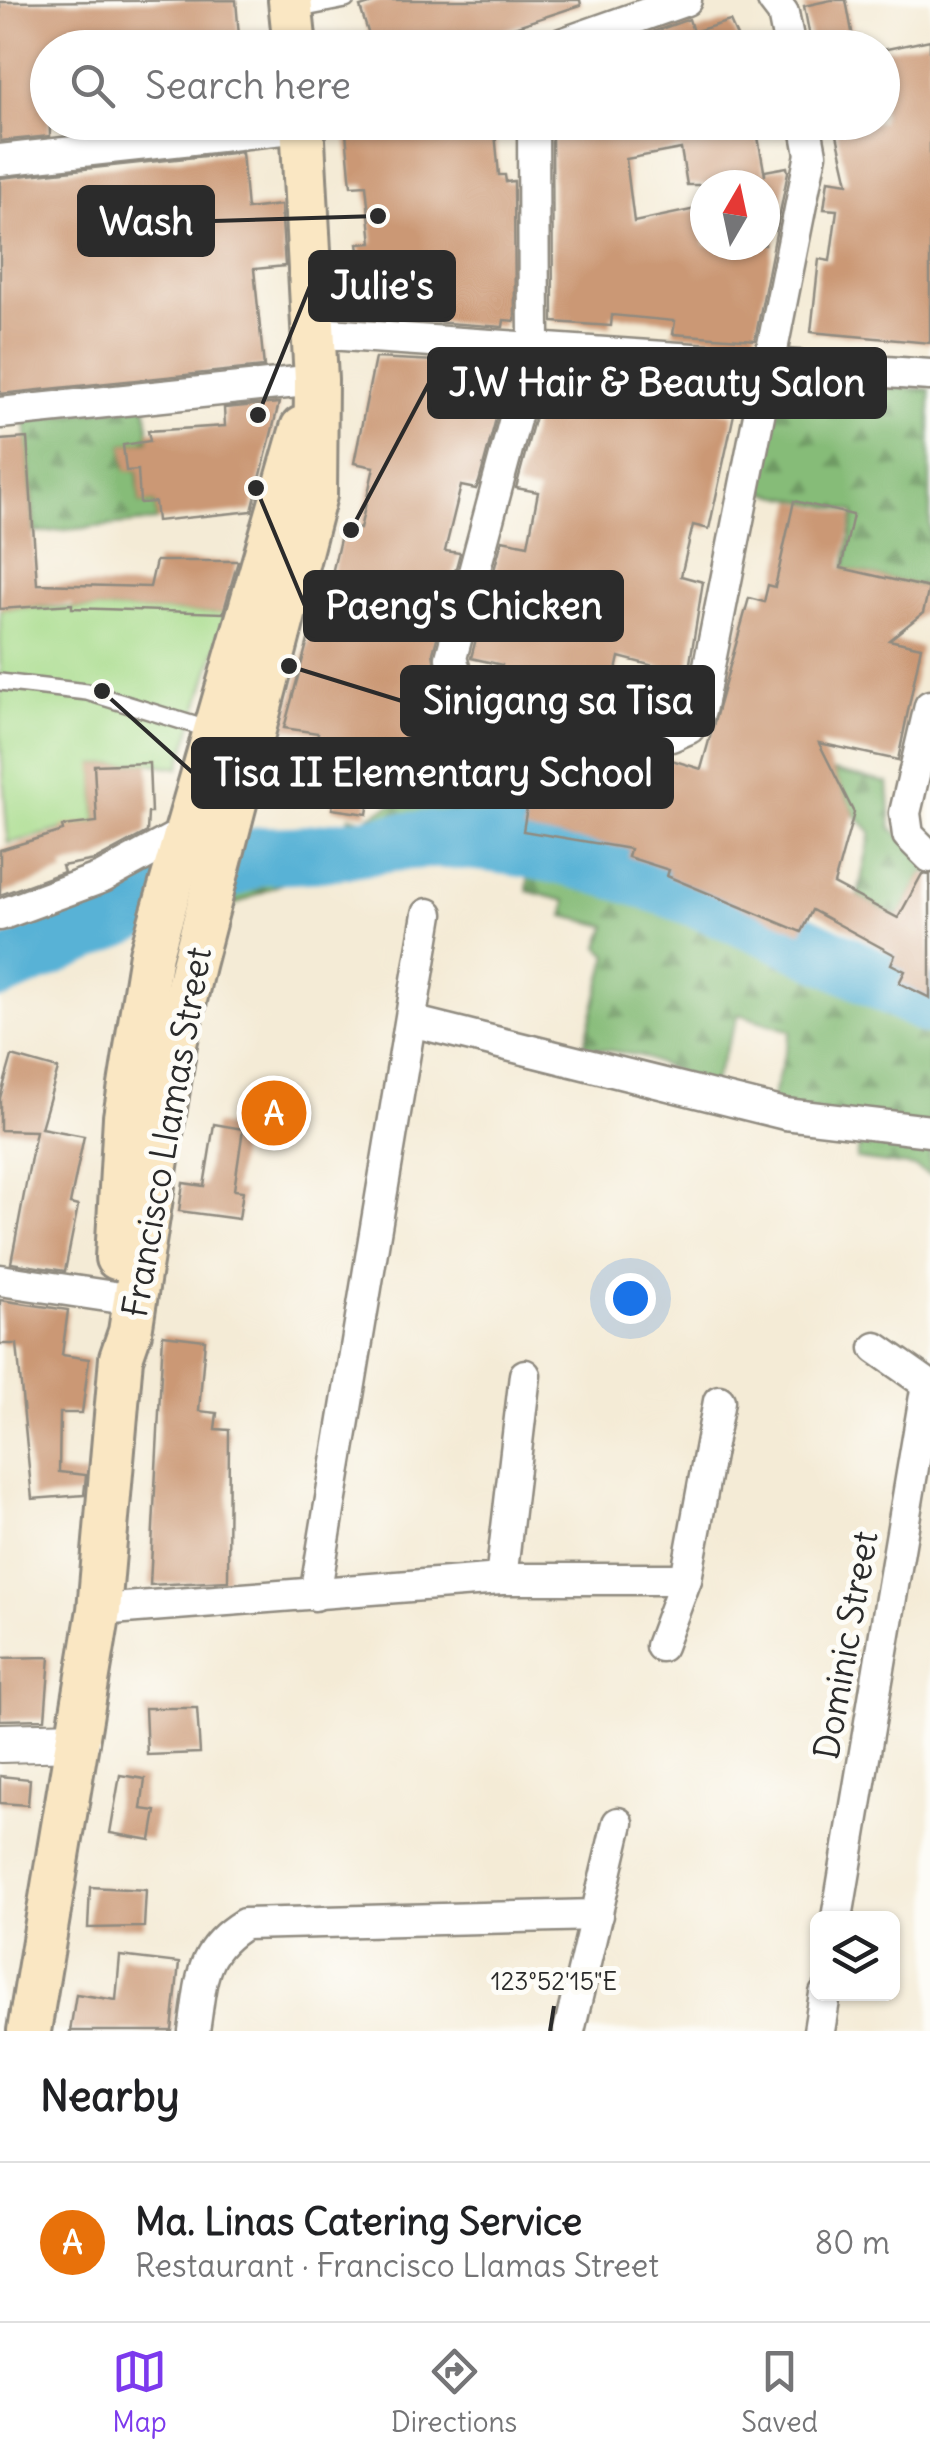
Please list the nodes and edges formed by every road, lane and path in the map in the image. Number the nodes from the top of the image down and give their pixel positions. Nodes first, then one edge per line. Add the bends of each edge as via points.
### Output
1 (346, 0) edge
2 (686, 0) edge
3 (773, 0) edge
4 (292, 20) edge
5 (601, 30) edge
6 (786, 30) edge
7 (173, 140) edge
8 (303, 140) edge
9 (532, 140) edge
10 (808, 140) edge
11 (0, 160) edge
12 (314, 332) junction
13 (534, 348) junction
14 (772, 364) junction
15 (930, 375) edge
16 (316, 380) junction
17 (0, 413) edge
18 (0, 682) edge
19 (930, 706) edge
20 (214, 730) junction
21 (182, 841) junction
22 (930, 857) edge
23 (428, 914) dead end
24 (0, 916) edge
25 (411, 1021) junction
26 (930, 1131) edge
27 (0, 1280) edge
28 (124, 1298) junction
29 (876, 1348) dead end
30 (525, 1375) dead end
31 (928, 1385) edge
32 (719, 1401) dead end
33 (501, 1579) junction
34 (686, 1580) junction
35 (315, 1594) junction
36 (99, 1610) junction
37 (661, 1646) dead end
38 (80, 1741) junction
39 (0, 1743) edge
40 (618, 1824) dead end
41 (838, 1911) edge
42 (597, 1914) junction
43 (824, 2001) edge
44 (29, 2031) edge
45 (194, 2031) edge
46 (569, 2031) edge
47 (818, 2031) edge

1 - 4 lane
2 - 5 street
3 - 6 street
7 - 11 street
8 - 12 main road, Francisco Llamas Street
9 - 13 street
10 - 14 street via 811,154
12 - 13 street
12 - 16 main road, Francisco Llamas Street
13 - 14 street
13 - 14 street via 452,658 457,677 471,689 671,736 690,728 700,711
14 - 15 street
16 - 17 street
16 - 20 main road, Francisco Llamas Street
16 - 28 main road, Francisco Llamas Street via 314,495 192,965
18 - 20 lane via 86,692
19 - 22 street via 905,812 908,835
20 - 21 main road, Francisco Llamas Street
21 - 24 street
21 - 28 main road, Francisco Llamas Street via 151,954 125,1116
23 - 25 street
25 - 26 street via 786,1114
25 - 35 street
27 - 28 street
28 - 36 main road, Francisco Llamas Street via 113,1328 121,1358
29 - 31 street
30 - 33 street
31 - 41 street, Dominic Street
32 - 34 street
33 - 34 street
33 - 35 street
34 - 37 street
35 - 36 street
36 - 38 main road, Francisco Llamas Street
38 - 39 street
38 - 44 main road, Francisco Llamas Street
40 - 42 street
42 - 45 street via 244,1924 219,1940 205,1964
42 - 46 street
43 - 47 street

